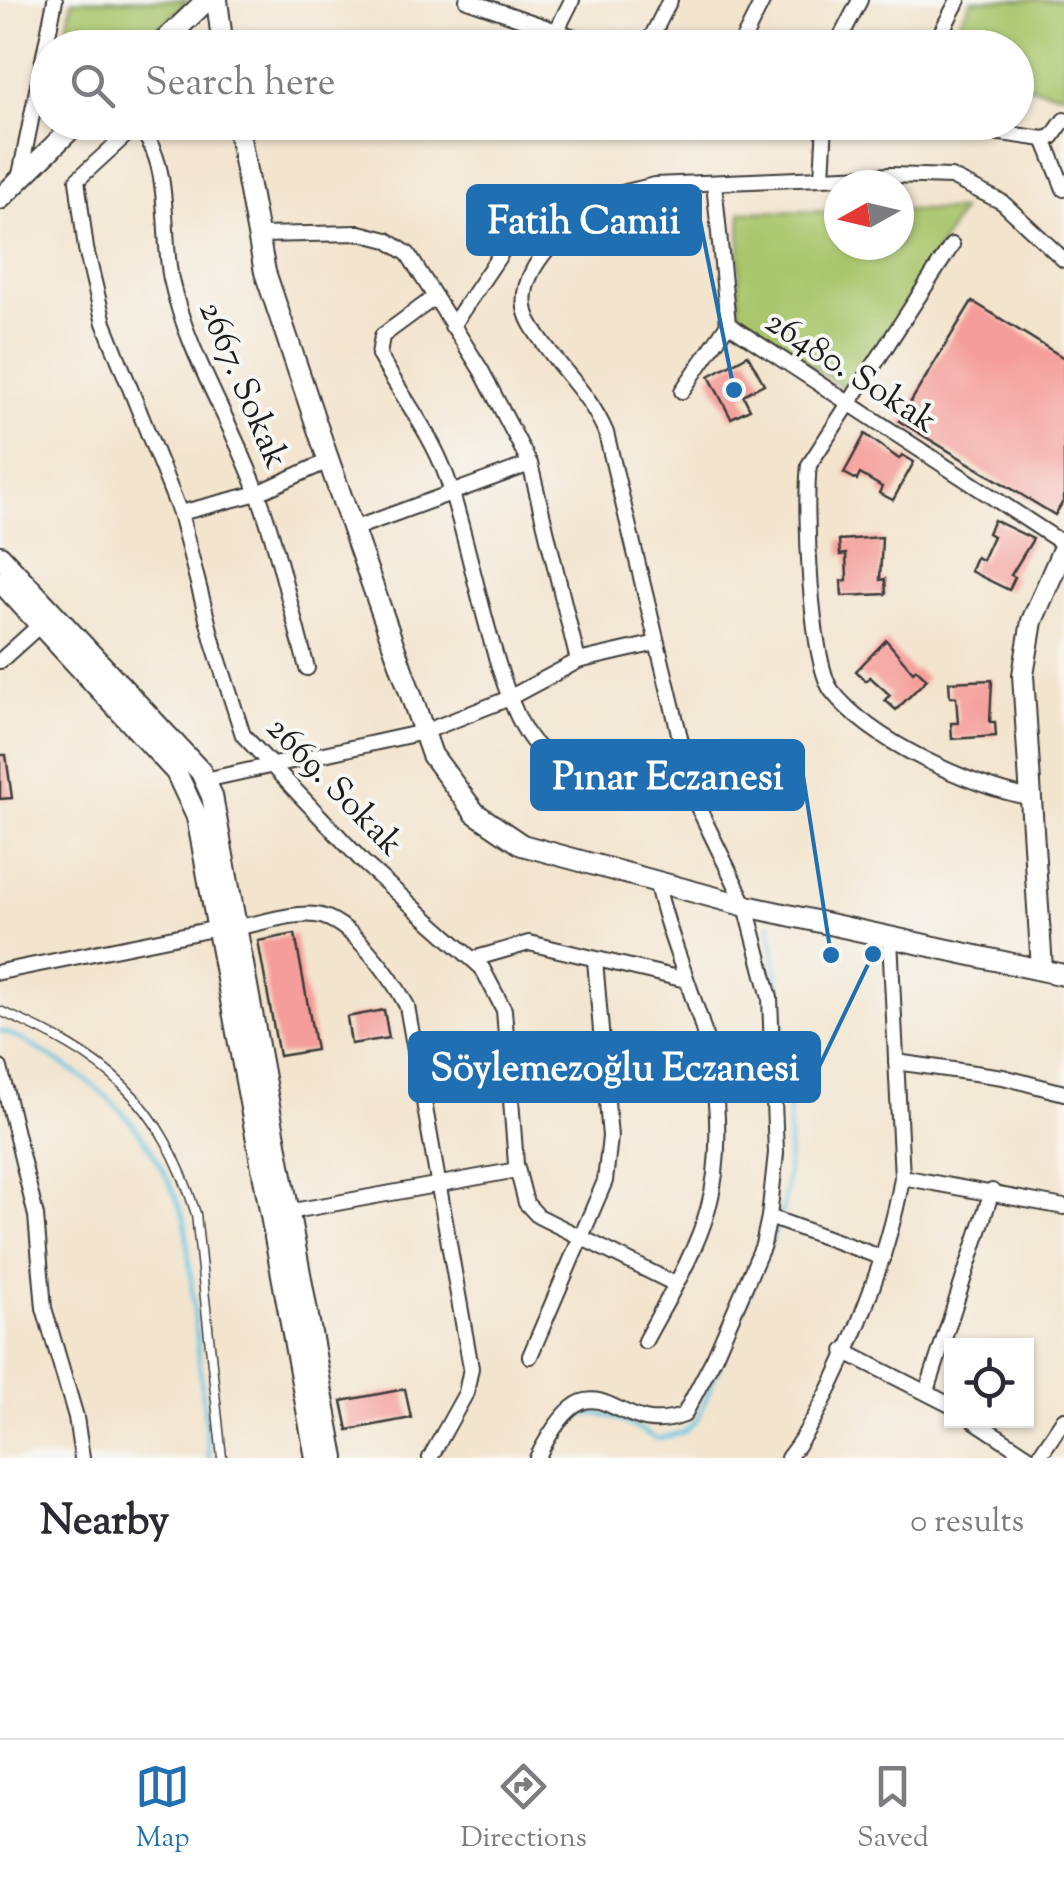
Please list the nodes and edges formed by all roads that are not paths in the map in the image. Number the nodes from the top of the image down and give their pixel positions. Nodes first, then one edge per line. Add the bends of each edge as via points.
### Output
1 (56, 0) edge
2 (208, 0) edge
3 (217, 0) edge
4 (572, 0) edge
5 (670, 0) edge
6 (763, 0) edge
7 (860, 0) edge
8 (958, 0) edge
9 (473, 2) edge
10 (50, 30) edge
11 (177, 30) edge
12 (219, 30) edge
13 (550, 30) edge
14 (557, 30) edge
15 (655, 30) edge
16 (748, 30) edge
17 (844, 30) edge
18 (942, 30) edge
19 (1064, 120) edge
20 (30, 126) edge
21 (1034, 137) edge
22 (1044, 138) junction
23 (58, 140) edge
24 (121, 140) edge
25 (152, 140) edge
26 (239, 140) edge
27 (824, 140) edge
28 (20, 175) junction
29 (822, 178) junction
30 (714, 183) junction
31 (1064, 189) edge
32 (0, 198) edge
33 (257, 235) junction
34 (556, 236) junction
35 (952, 244) dead end
36 (1064, 260) edge
37 (434, 298) junction
38 (728, 324) junction
39 (452, 326) junction
40 (682, 391) dead end
41 (850, 402) junction
42 (328, 461) junction
43 (530, 464) junction
44 (452, 490) junction
45 (258, 493) junction
46 (180, 513) junction
47 (352, 529) junction
48 (1064, 545) edge
49 (0, 556) edge
50 (0, 581) edge
51 (41, 624) junction
52 (657, 643) junction
53 (0, 661) edge
54 (578, 661) junction
55 (307, 668) dead end
56 (508, 699) junction
57 (424, 732) junction
58 (270, 765) junction
59 (205, 780) junction
60 (691, 784) junction
61 (1031, 798) junction
62 (656, 880) junction
63 (746, 906) junction
64 (228, 928) junction
65 (890, 939) junction
66 (473, 959) junction
67 (595, 960) junction
68 (1042, 969) junction
69 (0, 972) edge
70 (1064, 975) edge
71 (686, 980) junction
72 (0, 1012) edge
73 (896, 1062) junction
74 (0, 1068) edge
75 (1064, 1094) edge
76 (517, 1170) junction
77 (902, 1177) junction
78 (439, 1184) junction
79 (992, 1191) junction
80 (1064, 1207) edge
81 (288, 1212) junction
82 (769, 1217) junction
83 (584, 1238) junction
84 (884, 1258) junction
85 (676, 1284) junction
86 (646, 1341) dead end
87 (844, 1351) junction
88 (530, 1356) dead end
89 (928, 1391) junction
90 (944, 1401) edge
91 (1064, 1418) edge
92 (986, 1428) edge
93 (82, 1458) edge
94 (222, 1458) edge
95 (316, 1458) edge
96 (334, 1458) edge
97 (430, 1458) edge
98 (538, 1458) edge
99 (788, 1458) edge
100 (1034, 1458) edge

1 - 10 street
2 - 11 street
3 - 12 street
4 - 14 street
5 - 15 street
6 - 16 street
7 - 17 street
8 - 18 street
9 - 13 street
19 - 22 street
20 - 28 street
21 - 22 street
22 - 31 street
23 - 28 street
24 - 46 street, 2669. Sokak via 77,180 86,248 104,323
25 - 45 street, 2667. Sokak via 181,316
26 - 33 street
27 - 29 street
28 - 32 street
29 - 30 street
29 - 36 street via 952,177 1002,202
30 - 34 street via 617,195
30 - 38 street, 26480. Sokak
33 - 37 street via 360,233 387,240 408,254
33 - 42 street
34 - 39 street via 521,232 510,240
34 - 52 street via 524,285 528,321 598,412
35 - 41 street
37 - 39 street
37 - 44 street via 382,336 379,355
38 - 40 street
38 - 41 street, 26480. Sokak
39 - 43 street
41 - 48 street, 26480. Sokak
41 - 61 street via 809,465 805,493 824,674 832,690 888,736 985,788
42 - 45 street
42 - 47 street
43 - 44 street
43 - 54 street
44 - 47 street
44 - 56 street
45 - 46 street
45 - 55 street, 2667. Sokak
46 - 58 street, 2669. Sokak via 243,734
47 - 57 street
48 - 61 street via 1032,621 1023,674
49 - 59 street
50 - 51 street
51 - 53 street
51 - 64 street via 176,772 197,817
52 - 54 street
52 - 60 street
54 - 56 street
56 - 57 street
56 - 60 street via 534,744 558,762 598,779
57 - 58 street
57 - 62 street via 432,755 475,813 522,845
58 - 59 street
58 - 66 street, 2669. Sokak via 365,864
59 - 64 street via 223,838
60 - 63 street
61 - 68 street
62 - 63 street
62 - 71 street
63 - 65 street
63 - 82 street via 770,998 776,1152
64 - 69 street
64 - 78 street via 312,914 332,919 390,974 407,1006
64 - 81 street
64 - 95 street
65 - 68 street
65 - 73 street
66 - 67 street via 529,944
66 - 76 street, 2669. Sokak via 504,1010
67 - 71 street
67 - 83 street via 610,1137 606,1181
68 - 70 street
71 - 85 street via 709,1059 715,1162 708,1208
72 - 94 lane via 90,1055 136,1098 180,1170 196,1214
73 - 75 street via 1003,1077
73 - 77 street
74 - 93 street via 36,1216 44,1308
76 - 78 street
76 - 83 street, 2669. Sokak via 526,1203 538,1216
77 - 79 street
77 - 84 street
78 - 81 street
78 - 97 street via 470,1368 466,1392
79 - 80 street
79 - 89 street
81 - 96 street
82 - 84 street
82 - 98 street via 714,1358 684,1415 644,1421 592,1400 569,1406
83 - 85 street, 2669. Sokak
83 - 88 street
84 - 87 street
85 - 86 street
87 - 89 street
87 - 99 street
89 - 90 street
91 - 100 street
92 - 100 street

